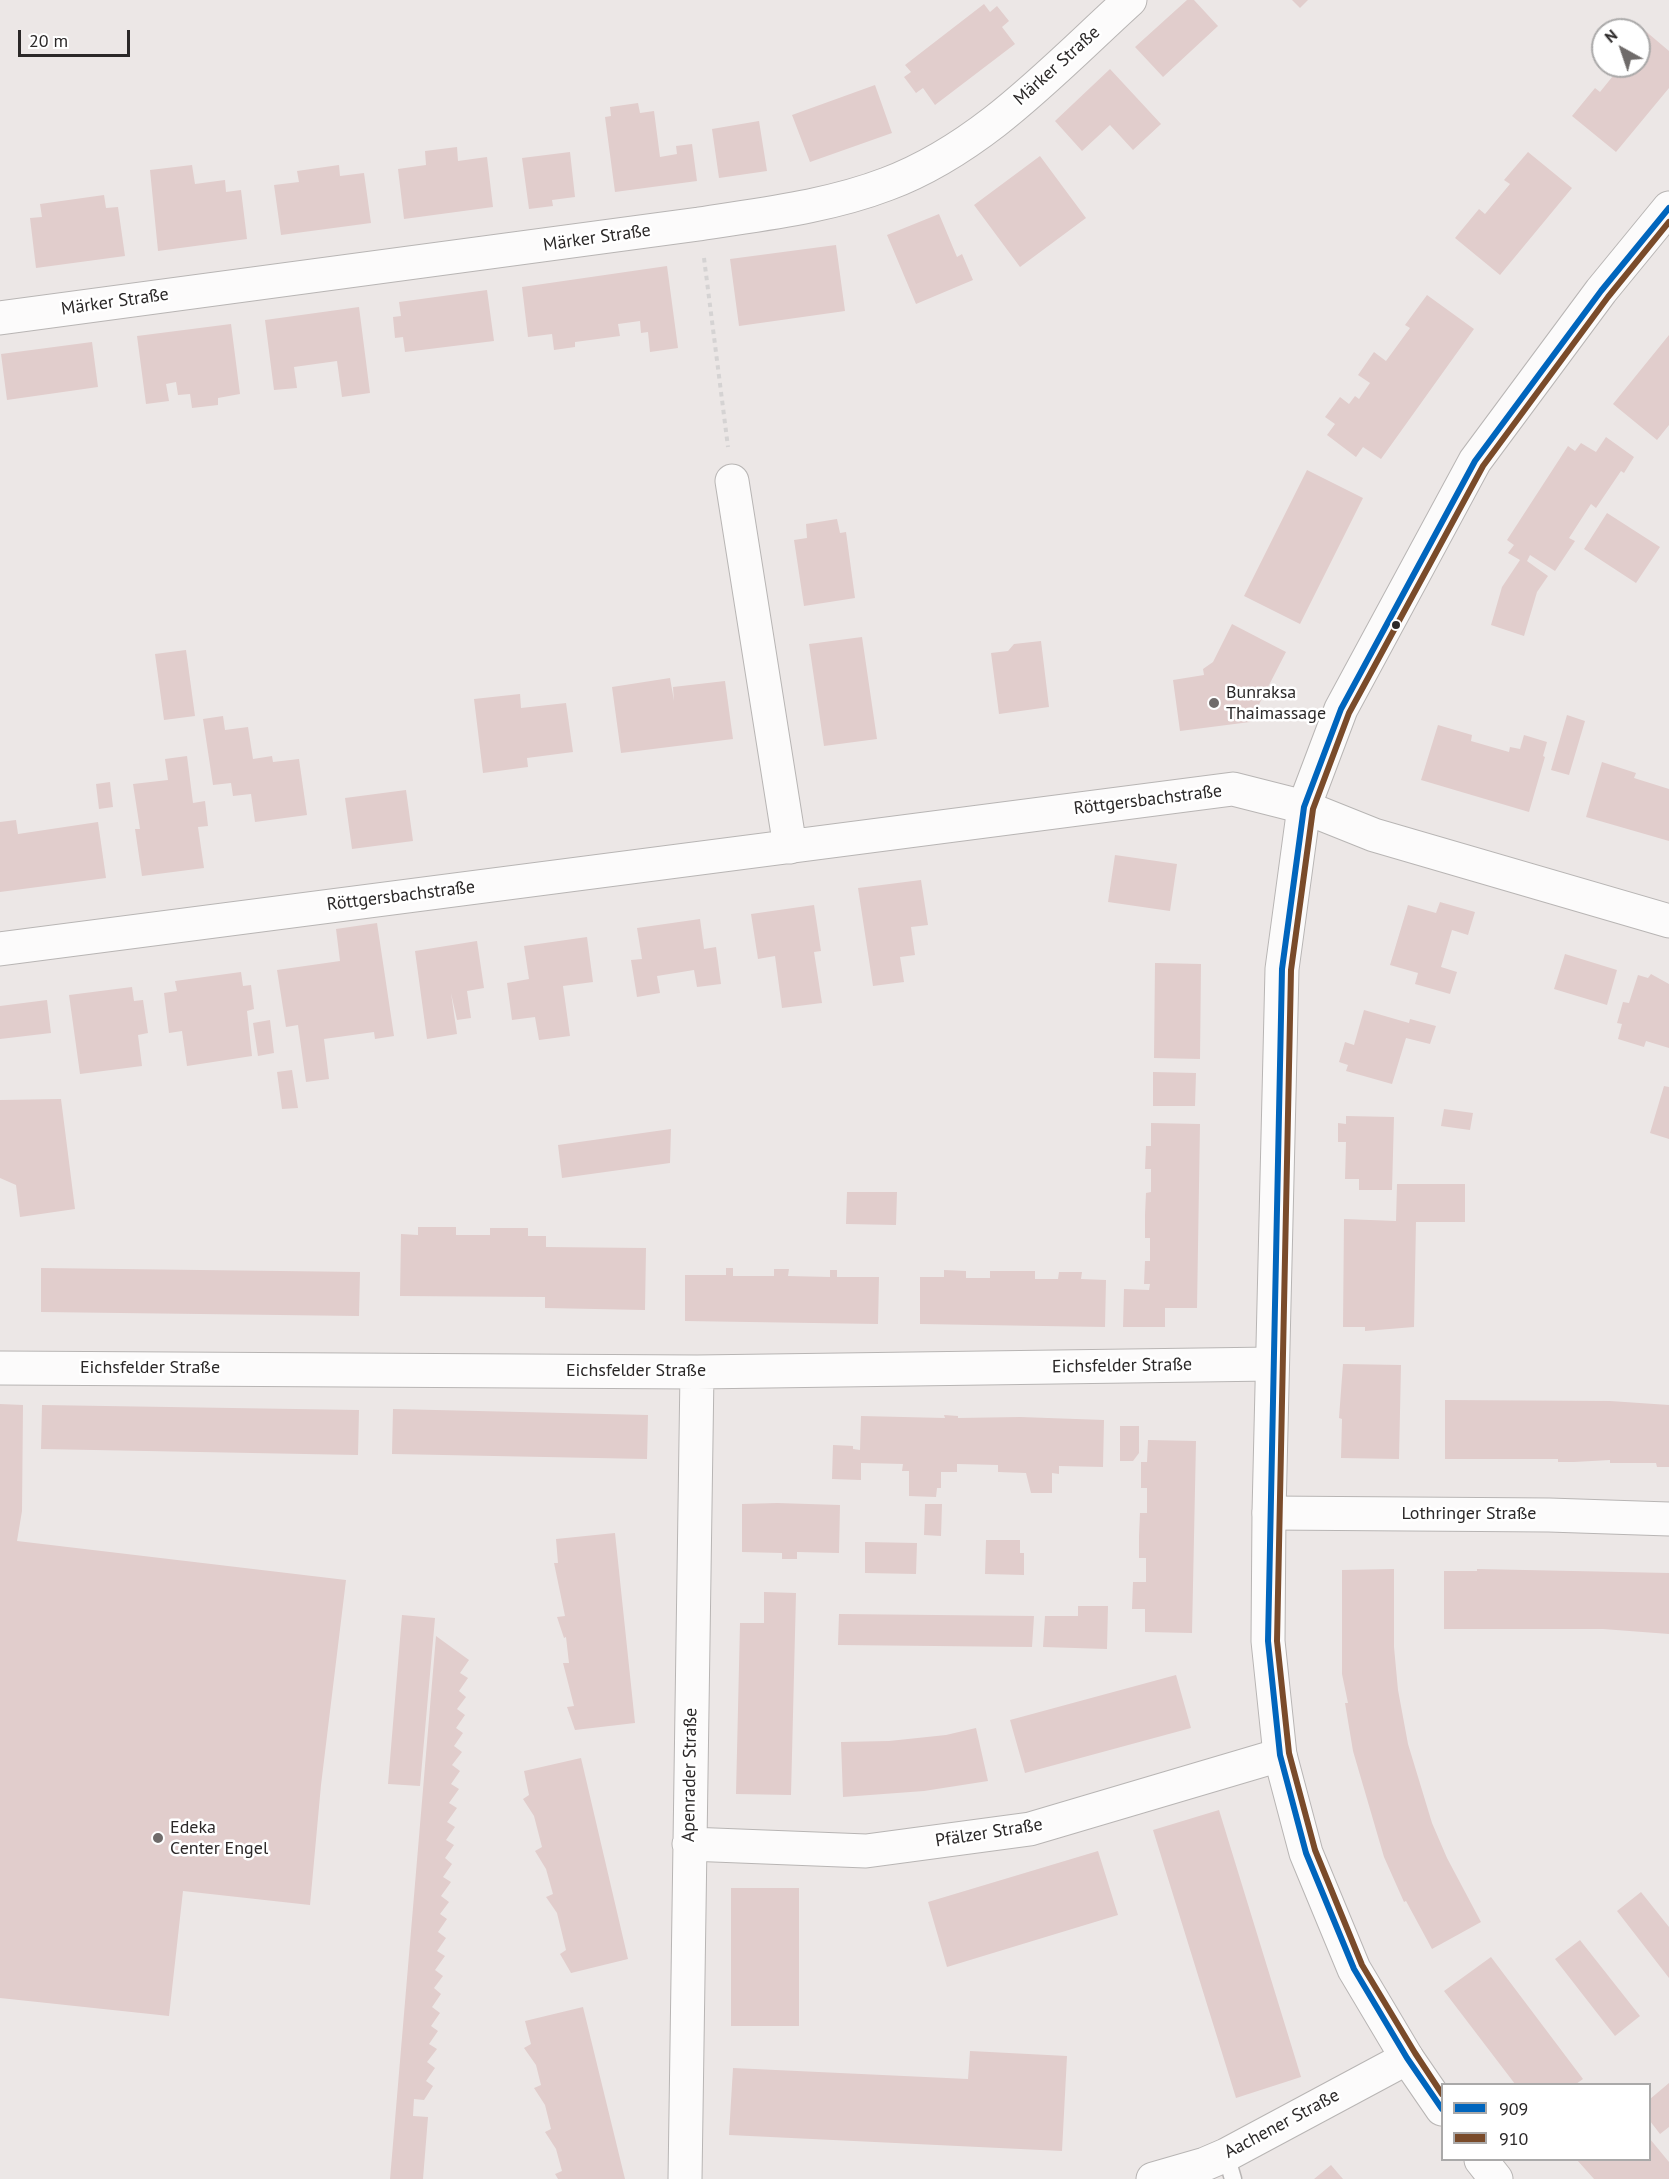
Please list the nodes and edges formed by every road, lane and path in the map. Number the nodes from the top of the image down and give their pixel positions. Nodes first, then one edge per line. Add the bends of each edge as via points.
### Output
1 (1130, 0) edge
2 (1669, 208) edge
3 (699, 224) junction
4 (0, 318) edge
5 (732, 480) joint
6 (1304, 807) junction
7 (790, 847) junction
8 (1669, 921) edge
9 (4, 946) edge
10 (1272, 1364) junction
11 (0, 1368) edge
12 (697, 1372) junction
13 (1269, 1513) junction
14 (1669, 1519) edge
15 (1280, 1755) junction
16 (689, 1844) junction
17 (1407, 2058) junction
18 (1441, 2106) edge
19 (1482, 2161) edge
20 (1229, 2167) edge
21 (685, 2179) edge
22 (1153, 2179) edge
23 (1496, 2179) edge

1 - 3 street, Märker Straße via 993,124 944,156 888,184 813,206
2 - 6 street via 1601,291 1475,461 1341,709
3 - 4 street, Märker Straße
3 - 5 path
5 - 7 street
6 - 7 street, Röttgersbachstraße via 1233,789
6 - 8 street, Röttgersbachstraße via 1374,835
6 - 10 street via 1282,969
7 - 9 street, Röttgersbachstraße
10 - 12 street, Eichsfelder Straße
10 - 13 street
11 - 12 street, Eichsfelder Straße
12 - 16 street, Apenrader Straße
13 - 14 street, Lothringer Straße
13 - 15 street via 1268,1641
15 - 16 street, Pfälzer Straße via 1030,1829 866,1851
15 - 17 street via 1306,1853 1354,1969
16 - 21 street, Apenrader Straße
17 - 18 street
17 - 20 street, Aachener Straße
19 - 23 street
20 - 22 street, Aachener Straße via 1205,2164

